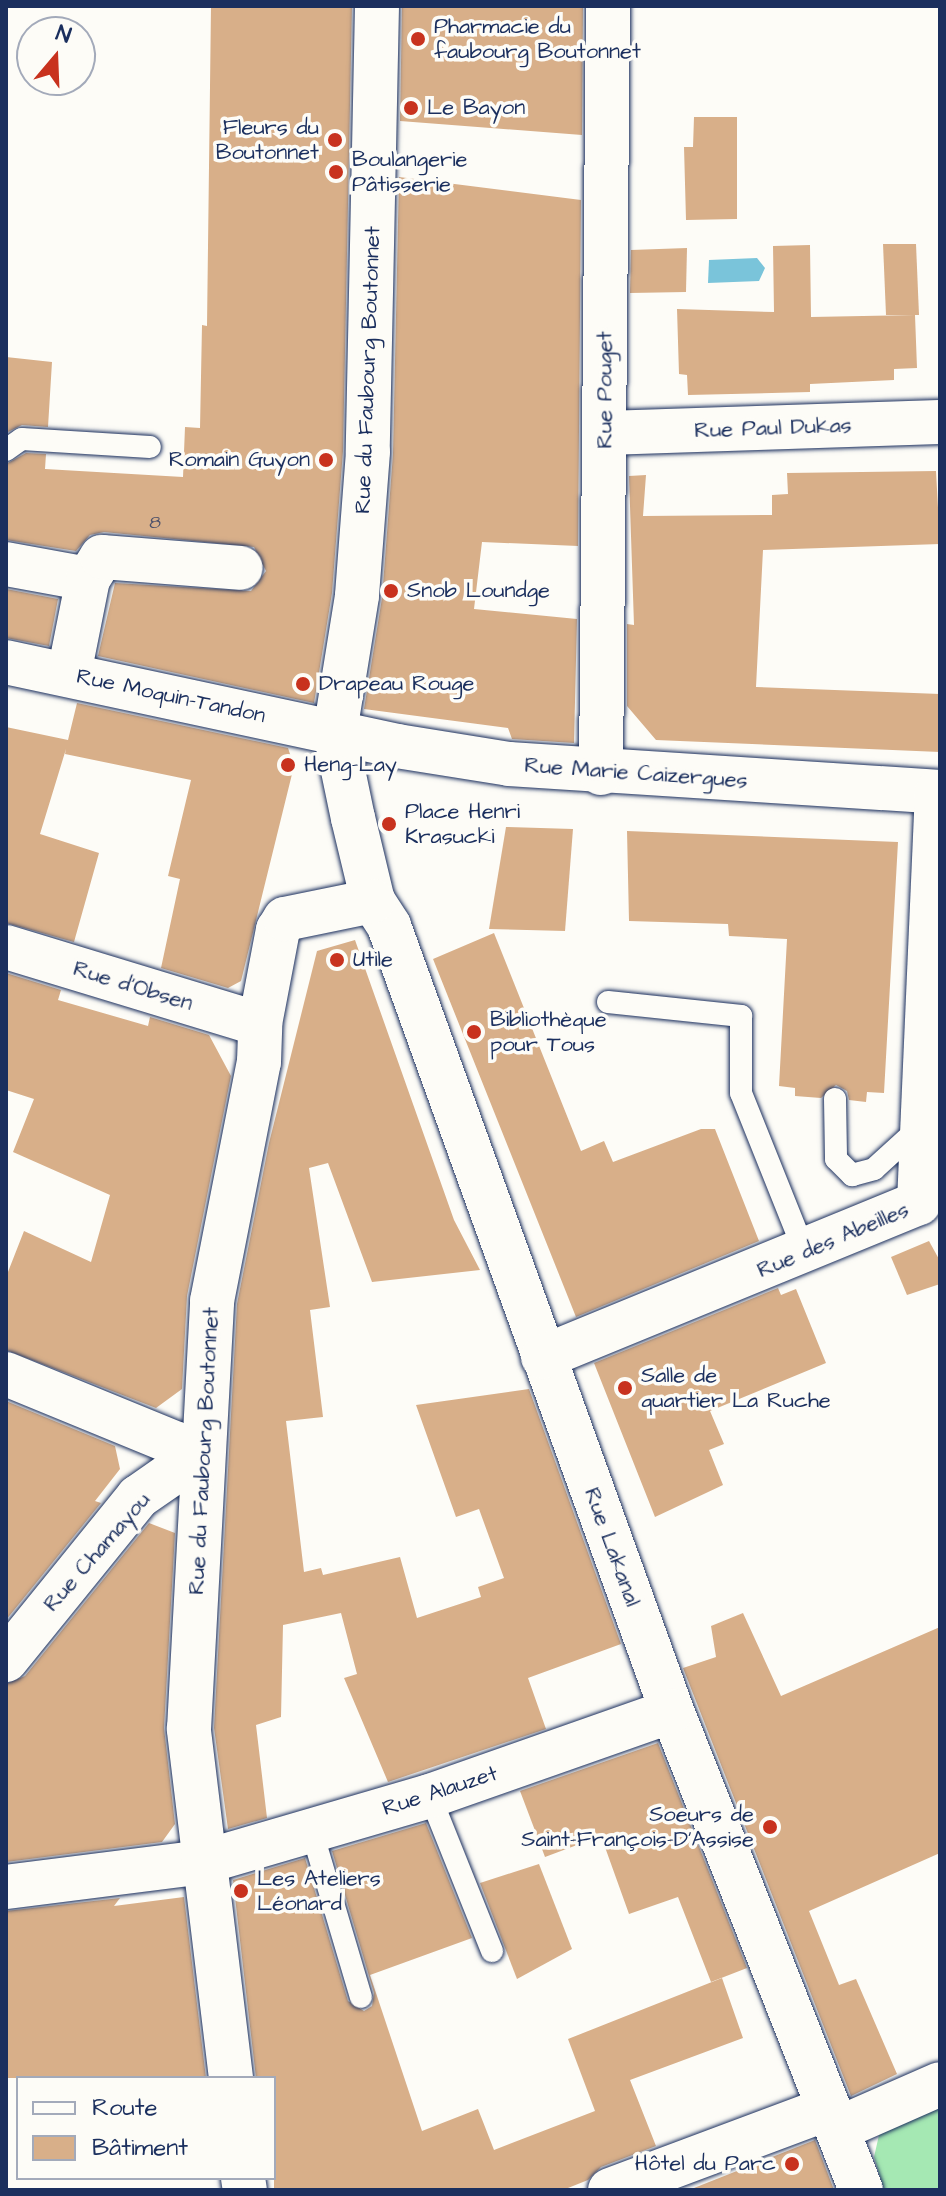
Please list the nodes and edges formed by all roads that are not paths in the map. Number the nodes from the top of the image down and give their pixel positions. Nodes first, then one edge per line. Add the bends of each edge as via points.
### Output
1 (377, 6) edge
2 (608, 6) edge
3 (940, 422) edge
4 (605, 433) junction
5 (150, 447) dead end
6 (6, 450) edge
7 (6, 564) edge
8 (241, 568) dead end
9 (88, 579) junction
10 (6, 662) edge
11 (69, 674) junction
12 (335, 732) junction
13 (601, 773) junction
14 (939, 792) edge
15 (373, 901) junction
16 (6, 947) edge
17 (608, 1002) dead end
18 (260, 1024) junction
19 (835, 1099) dead end
20 (922, 1126) junction
21 (805, 1253) junction
22 (543, 1357) junction
23 (6, 1374) edge
24 (202, 1462) junction
25 (6, 1660) edge
26 (672, 1711) junction
27 (430, 1796) junction
28 (312, 1832) junction
29 (204, 1862) junction
30 (6, 1887) edge
31 (492, 1951) dead end
32 (361, 1997) dead end
33 (231, 2076) edge
34 (940, 2084) edge
35 (834, 2119) junction
36 (610, 2190) edge
37 (861, 2190) edge

1 - 12 street, Rue du Faubourg Boutonnet via 368,452 357,596
2 - 4 street, Rue Pouget
3 - 4 street, Rue Paul Dukas
4 - 13 street, Rue Pouget
5 - 6 lane via 22,439
7 - 9 street
8 - 9 street via 102,557
9 - 11 street
10 - 11 street, Rue Moquin-Tandon
11 - 12 street, Rue Moquin-Tandon
12 - 13 street, Rue Marie Caizergues via 467,757
12 - 15 street
13 - 14 street, Rue Marie Caizergues
14 - 20 street, Rue des Abeilles
15 - 18 street, Rue du Faubourg Boutonnet via 285,919 278,930
15 - 22 street, Rue Lakanal via 389,926
16 - 18 street, Rue d'Obsen
17 - 21 lane via 741,1016 741,1093
18 - 24 street, Rue du Faubourg Boutonnet via 259,1062 212,1301
19 - 20 lane via 836,1159 852,1175 874,1169
20 - 21 street, Rue des Abeilles via 919,1203
21 - 22 street, Rue des Abeilles
22 - 26 street, Rue Lakanal
23 - 24 street via 177,1444
24 - 25 street, Rue Chamayou via 174,1472 138,1497
24 - 29 street, Rue du Faubourg Boutonnet via 189,1729
26 - 27 street, Rue Alauzet
26 - 35 street, Rue Lakanal
27 - 28 street, Rue Alauzet
27 - 31 lane
28 - 29 street, Rue Alauzet
28 - 32 lane
29 - 30 street, Rue Alauzet
29 - 33 street, Rue du Faubourg Boutonnet
34 - 35 street
35 - 36 street
35 - 37 street, Rue Lakanal

